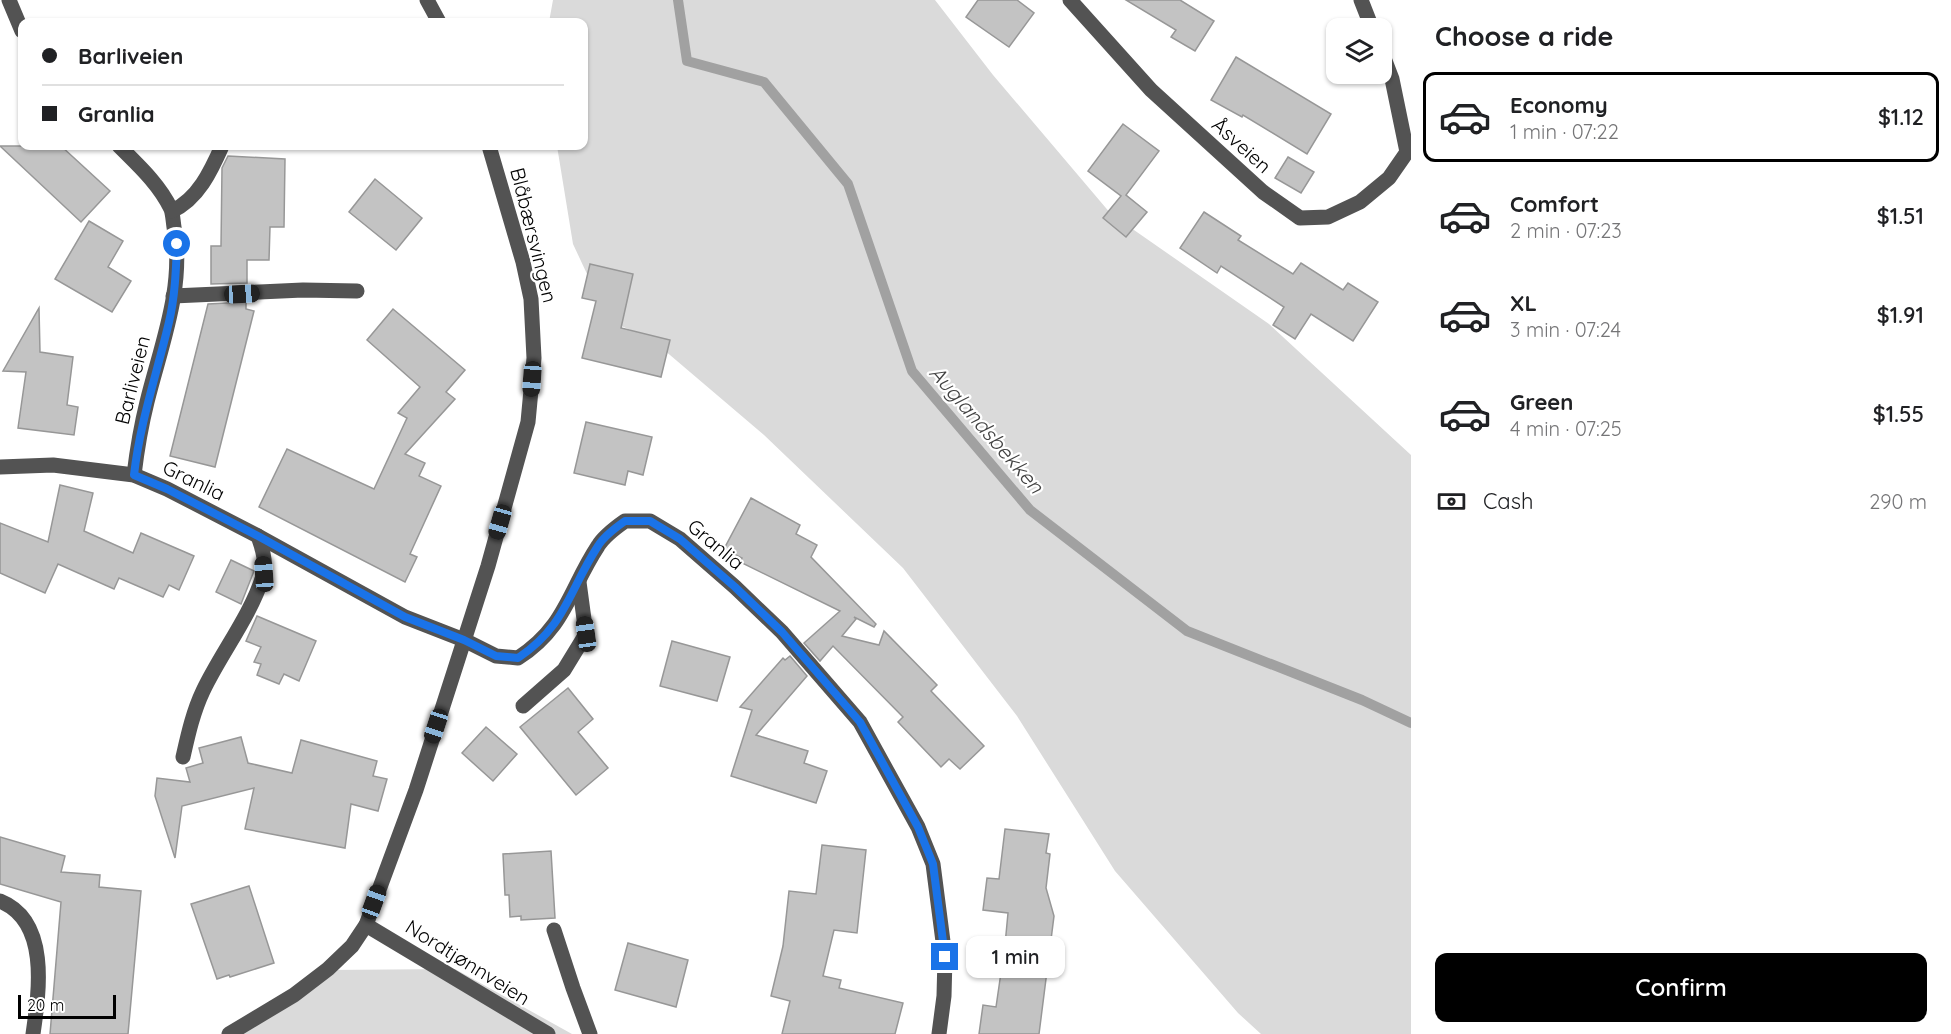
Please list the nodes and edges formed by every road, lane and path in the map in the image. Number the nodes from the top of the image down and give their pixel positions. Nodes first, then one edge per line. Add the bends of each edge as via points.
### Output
1 (9, 0) edge
2 (427, 0) edge
3 (1070, 0) edge
4 (1361, 0) edge
5 (437, 18) edge
6 (1368, 18) edge
7 (18, 21) edge
8 (1392, 79) edge
9 (123, 150) edge
10 (220, 150) edge
11 (490, 150) edge
12 (1409, 153) edge
13 (172, 211) junction
14 (357, 291) dead end
15 (173, 296) junction
16 (0, 467) edge
17 (134, 475) junction
18 (258, 536) junction
19 (579, 582) junction
20 (464, 640) junction
21 (523, 706) dead end
22 (183, 757) dead end
23 (0, 901) edge
24 (366, 925) junction
25 (554, 930) dead end
26 (33, 1034) edge
27 (230, 1034) edge
28 (548, 1034) edge
29 (590, 1034) edge
30 (939, 1034) edge

1 - 7 street
2 - 5 street
3 - 12 street, Åsveien via 1159,97 1263,192 1300,218 1328,217 1360,202 1389,178
4 - 6 street
8 - 12 street, Åsveien
9 - 13 street, Barliveien via 156,184
10 - 13 street via 197,191
11 - 20 street, Blåbærsvingen via 523,262 533,316 534,358 522,445
13 - 15 street, Barliveien via 177,244
14 - 15 street
15 - 17 street, Barliveien
16 - 17 street, Granlia via 53,465
17 - 18 street, Granlia
18 - 20 street, Granlia via 405,617
18 - 22 street via 264,574 202,692
19 - 20 street, Granlia via 546,637 518,658 496,656
19 - 21 street via 586,634 564,670
19 - 30 street, Granlia via 598,544 609,533 625,521 650,521 680,539 735,587 805,657 860,722 918,827 933,864 945,957
20 - 24 street, Blåbærsvingen via 416,790
23 - 26 street via 20,914 36,947 37,1007
24 - 27 street, Blåbærsvingen via 352,946 328,969
24 - 28 street, Nordtjønnveien
25 - 29 street

